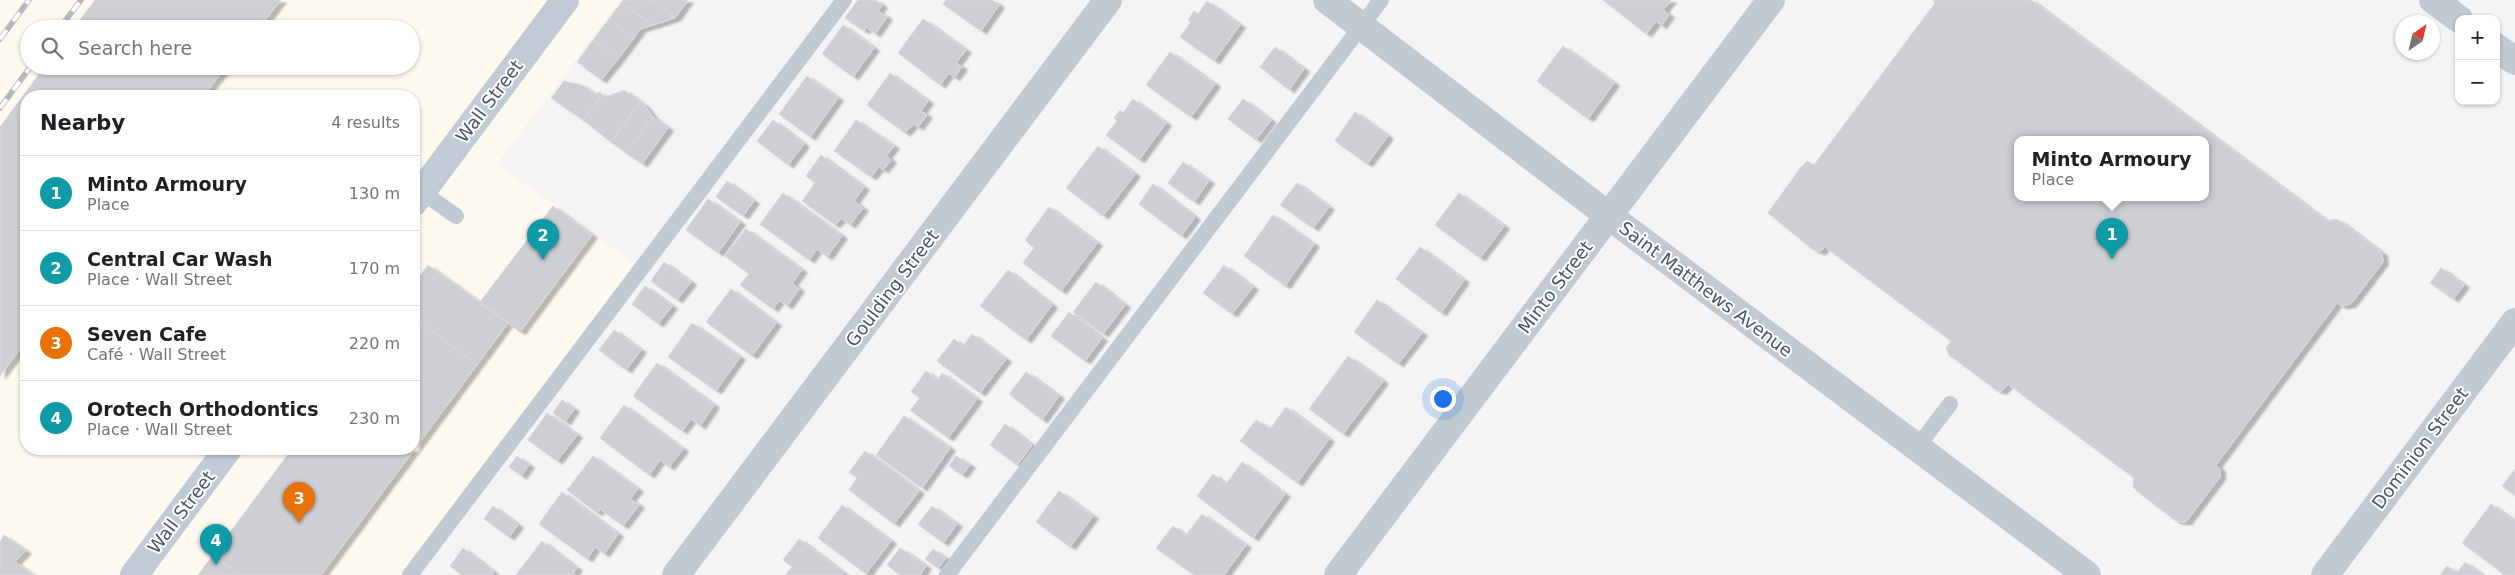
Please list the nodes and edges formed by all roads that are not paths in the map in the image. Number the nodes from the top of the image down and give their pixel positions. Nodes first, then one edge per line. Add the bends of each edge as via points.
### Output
1 (565, 0) edge
2 (844, 0) edge
3 (1108, 0) edge
4 (1327, 0) edge
5 (1381, 0) edge
6 (1771, 0) edge
7 (2434, 0) edge
8 (2455, 16) edge
9 (1362, 25) junction
10 (2500, 50) edge
11 (2515, 61) edge
12 (420, 194) edge
13 (420, 198) edge
14 (456, 216) dead end
15 (1608, 216) junction
16 (2515, 322) edge
17 (1950, 404) dead end
18 (1918, 446) junction
19 (224, 455) edge
20 (2072, 570) edge
21 (134, 575) edge
22 (410, 575) edge
23 (676, 575) edge
24 (947, 575) edge
25 (1338, 575) edge
26 (2325, 575) edge

1 - 12 main road, Wall Street
2 - 22 lane
3 - 23 street, Goulding Street
4 - 9 street, Saint Matthews Avenue
5 - 9 lane
6 - 15 street, Minto Street
7 - 8 street
9 - 15 street, Saint Matthews Avenue
9 - 24 lane
10 - 11 street
13 - 14 lane
15 - 18 street, Saint Matthews Avenue
15 - 25 street, Minto Street
16 - 26 street, Dominion Street
17 - 18 lane
18 - 20 street, Saint Matthews Avenue
19 - 21 main road, Wall Street

